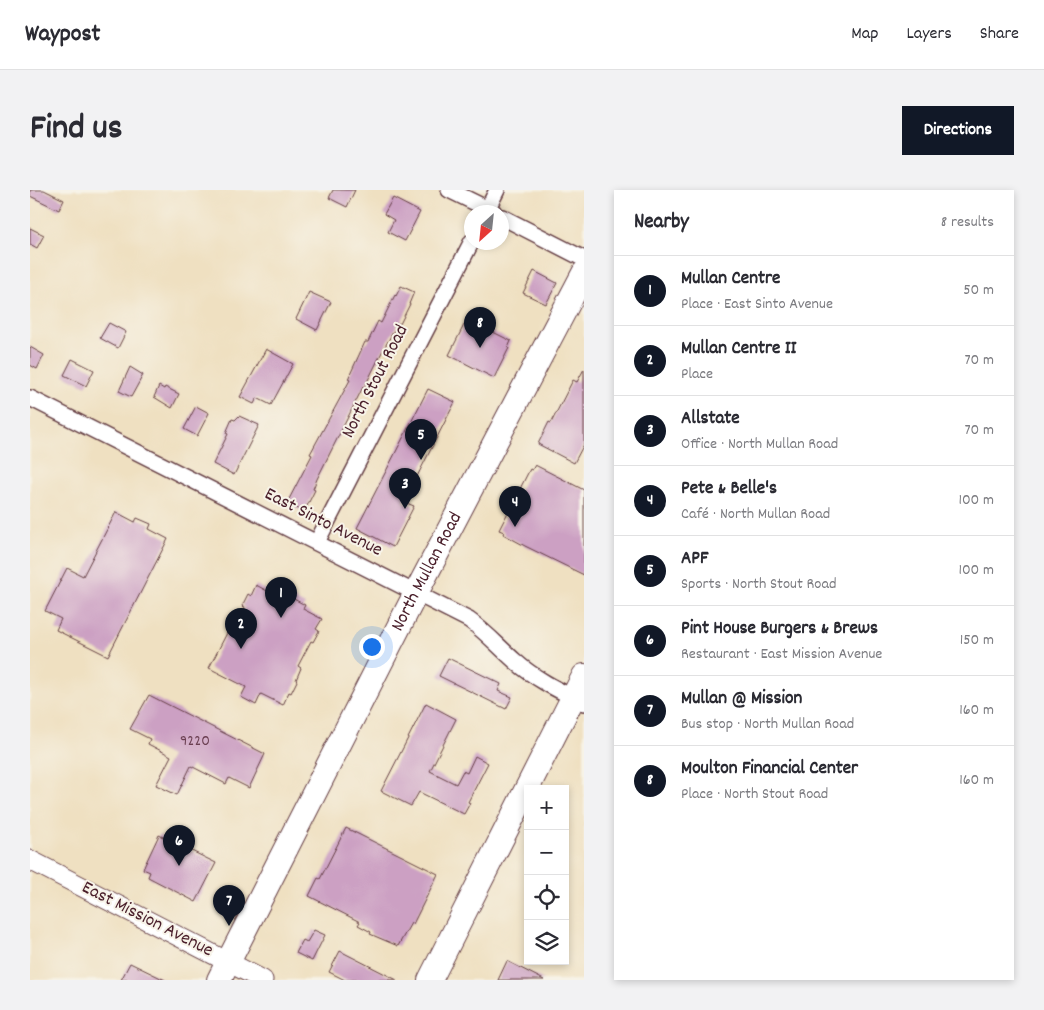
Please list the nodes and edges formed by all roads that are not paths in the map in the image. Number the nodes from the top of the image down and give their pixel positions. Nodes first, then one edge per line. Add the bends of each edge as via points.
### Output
1 (449, 190) edge
2 (497, 190) edge
3 (476, 205) edge
4 (492, 205) edge
5 (509, 221) edge
6 (467, 250) edge
7 (584, 259) edge
8 (584, 273) edge
9 (30, 398) edge
10 (316, 542) junction
11 (416, 592) junction
12 (584, 676) edge
13 (579, 700) edge
14 (30, 860) edge
15 (224, 971) edge
16 (263, 980) edge
17 (430, 980) edge

1 - 3 street
2 - 4 street
5 - 7 street
6 - 10 street, North Stout Road
8 - 11 main road, North Mullan Road
9 - 10 street, East Sinto Avenue
10 - 11 street, East Sinto Avenue
11 - 13 street, East Sinto Avenue via 469,620 532,675
11 - 15 main road, North Mullan Road
12 - 13 main road
13 - 17 main road
14 - 15 street, East Mission Avenue
15 - 16 street, East Mission Avenue

